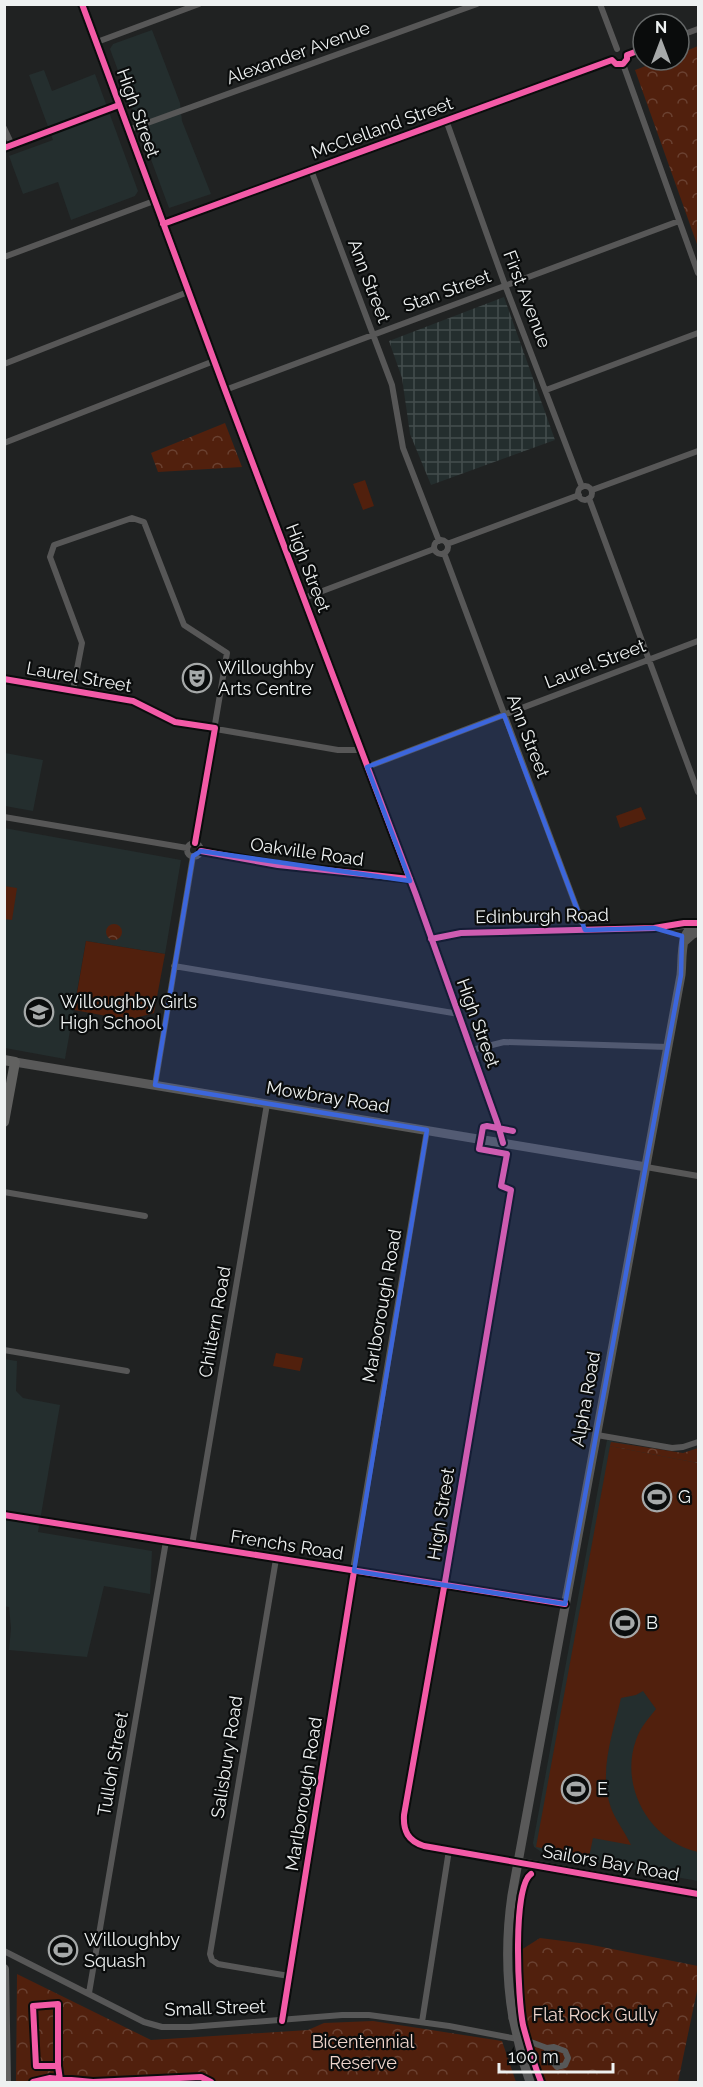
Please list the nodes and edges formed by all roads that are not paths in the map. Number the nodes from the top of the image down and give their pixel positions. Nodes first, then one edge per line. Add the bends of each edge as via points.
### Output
1 (82, 4) edge
2 (199, 4) edge
3 (477, 4) edge
4 (600, 4) edge
5 (97, 42) junction
6 (617, 50) junction
7 (631, 54) edge
8 (627, 55) junction
9 (612, 60) junction
10 (623, 64) junction
11 (119, 105) junction
12 (446, 120) junction
13 (4, 128) edge
14 (128, 130) junction
15 (8, 146) edge
16 (311, 170) junction
17 (154, 201) junction
18 (680, 220) junction
19 (163, 224) junction
20 (4, 257) edge
21 (699, 273) edge
22 (505, 285) junction
23 (188, 292) junction
24 (699, 333) edge
25 (373, 334) junction
26 (214, 361) junction
27 (4, 364) edge
28 (225, 390) junction
29 (546, 390) junction
30 (4, 443) edge
31 (699, 451) edge
32 (582, 487) junction
33 (592, 490) junction
34 (579, 495) junction
35 (588, 499) junction
36 (439, 541) junction
37 (447, 544) junction
38 (434, 549) junction
39 (444, 553) junction
40 (303, 598) junction
41 (699, 641) edge
42 (649, 660) junction
43 (4, 679) edge
44 (73, 690) junction
45 (504, 715) junction
46 (215, 728) junction
47 (360, 750) junction
48 (367, 766) junction
49 (699, 792) edge
50 (4, 817) edge
51 (195, 843) junction
52 (187, 848) junction
53 (201, 851) junction
54 (193, 856) junction
55 (410, 879) junction
56 (696, 927) edge
57 (654, 928) junction
58 (669, 929) junction
59 (585, 930) junction
60 (431, 939) junction
61 (684, 942) junction
62 (174, 966) junction
63 (459, 1014) junction
64 (668, 1047) junction
65 (472, 1050) junction
66 (10, 1061) edge
67 (155, 1085) junction
68 (6, 1103) edge
69 (267, 1104) junction
70 (4, 1122) edge
71 (427, 1130) junction
72 (503, 1143) junction
73 (646, 1167) junction
74 (699, 1176) edge
75 (511, 1190) dead end
76 (4, 1192) edge
77 (145, 1216) dead end
78 (4, 1350) edge
79 (127, 1371) dead end
80 (597, 1434) junction
81 (699, 1442) edge
82 (4, 1515) edge
83 (166, 1541) junction
84 (192, 1545) junction
85 (276, 1559) junction
86 (354, 1571) junction
87 (444, 1586) junction
88 (565, 1605) junction
89 (449, 1850) junction
90 (518, 1862) junction
91 (699, 1894) edge
92 (4, 1951) edge
93 (4, 1969) edge
94 (289, 1976) junction
95 (90, 1993) junction
96 (282, 2021) junction
97 (422, 2022) junction
98 (548, 2048) dead end
99 (6, 2082) edge
100 (530, 2082) edge

1 - 5 main road, High Street
2 - 5 street
3 - 14 street, Alexander Avenue
4 - 6 street
5 - 11 main road, High Street
6 - 8 street via 624,50
6 - 9 street
7 - 8 street
8 - 10 street
9 - 10 street
9 - 12 street, McClelland Street
10 - 18 street
11 - 14 main road, High Street
11 - 15 street
12 - 16 street, McClelland Street
12 - 22 street, First Avenue
13 - 15 street
14 - 17 main road, High Street
16 - 19 street, McClelland Street
16 - 25 street, Ann Street
17 - 19 main road, High Street
17 - 20 street
18 - 21 street
18 - 22 street, Stan Street
19 - 23 main road, High Street
22 - 25 street, Stan Street
22 - 29 street, First Avenue
23 - 26 main road, High Street
23 - 27 street
24 - 29 street
25 - 28 street, Stan Street
25 - 36 street, Ann Street via 392,385 403,448
26 - 28 main road, High Street
26 - 30 street
28 - 40 main road, High Street
29 - 32 street, First Avenue
31 - 33 street
32 - 33 street
32 - 34 street
33 - 35 street
34 - 35 street
34 - 37 street
35 - 42 street
36 - 37 street
36 - 38 street
37 - 39 street
38 - 39 street
38 - 40 street
39 - 45 street, Ann Street
40 - 47 main road, High Street
41 - 42 street, Laurel Street
42 - 45 street, Laurel Street
42 - 49 street
43 - 44 street, Laurel Street
44 - 46 street, Laurel Street via 133,701 173,721
44 - 46 street via 82,643 50,557 54,545 132,518 144,522 184,625 227,653
45 - 48 street, Laurel Street
45 - 59 street, Ann Street
46 - 47 street, Laurel Street via 338,750
46 - 51 street
47 - 48 main road, High Street
48 - 55 main road, High Street
50 - 52 street
51 - 52 street
51 - 53 street
52 - 54 street
53 - 54 street
53 - 55 street, Oakville Road via 278,865
54 - 62 street
55 - 60 main road, High Street
56 - 57 main road via 684,923
56 - 58 main road
56 - 61 main road
57 - 58 main road
57 - 59 street, Edinburgh Road
58 - 61 main road via 680,933
59 - 60 street, Edinburgh Road via 461,933
60 - 63 main road, High Street
61 - 64 main road, Alpha Road
62 - 63 street
62 - 67 street
63 - 65 main road, High Street
64 - 65 street via 504,1042
64 - 73 main road, Alpha Road
65 - 72 main road, High Street
66 - 67 main road, Mowbray Road
66 - 68 main road
67 - 69 main road, Mowbray Road
68 - 70 main road
69 - 71 main road, Mowbray Road
69 - 84 street, Chiltern Road
71 - 72 main road, Mowbray Road
71 - 86 street, Marlborough Road
72 - 73 main road, Mowbray Road
73 - 74 street
73 - 80 main road, Alpha Road
75 - 87 street, High Street
76 - 77 street
78 - 79 street
80 - 81 street via 672,1448
80 - 88 main road, Alpha Road
82 - 83 street, Frenchs Road
83 - 84 street, Frenchs Road
83 - 95 street, Tulloh Street
84 - 85 street, Frenchs Road
85 - 86 street, Frenchs Road
85 - 94 street, Salisbury Road via 210,1954 218,1964
86 - 87 street, Frenchs Road
86 - 94 street, Marlborough Road
87 - 88 street, Frenchs Road
87 - 89 street, High Street via 404,1820 407,1835 414,1842
88 - 90 main road, Alpha Road
89 - 90 street, High Street
89 - 97 street
90 - 91 main road, Sailors Bay Road
90 - 100 main road, Alpha Road, bridge via 510,1905 509,1993
92 - 95 street, Small Street
93 - 99 main road
94 - 96 street, Marlborough Road
95 - 96 street, Small Street via 144,2022 162,2027
96 - 97 street, Small Street via 353,2014
97 - 98 street, Small Street

